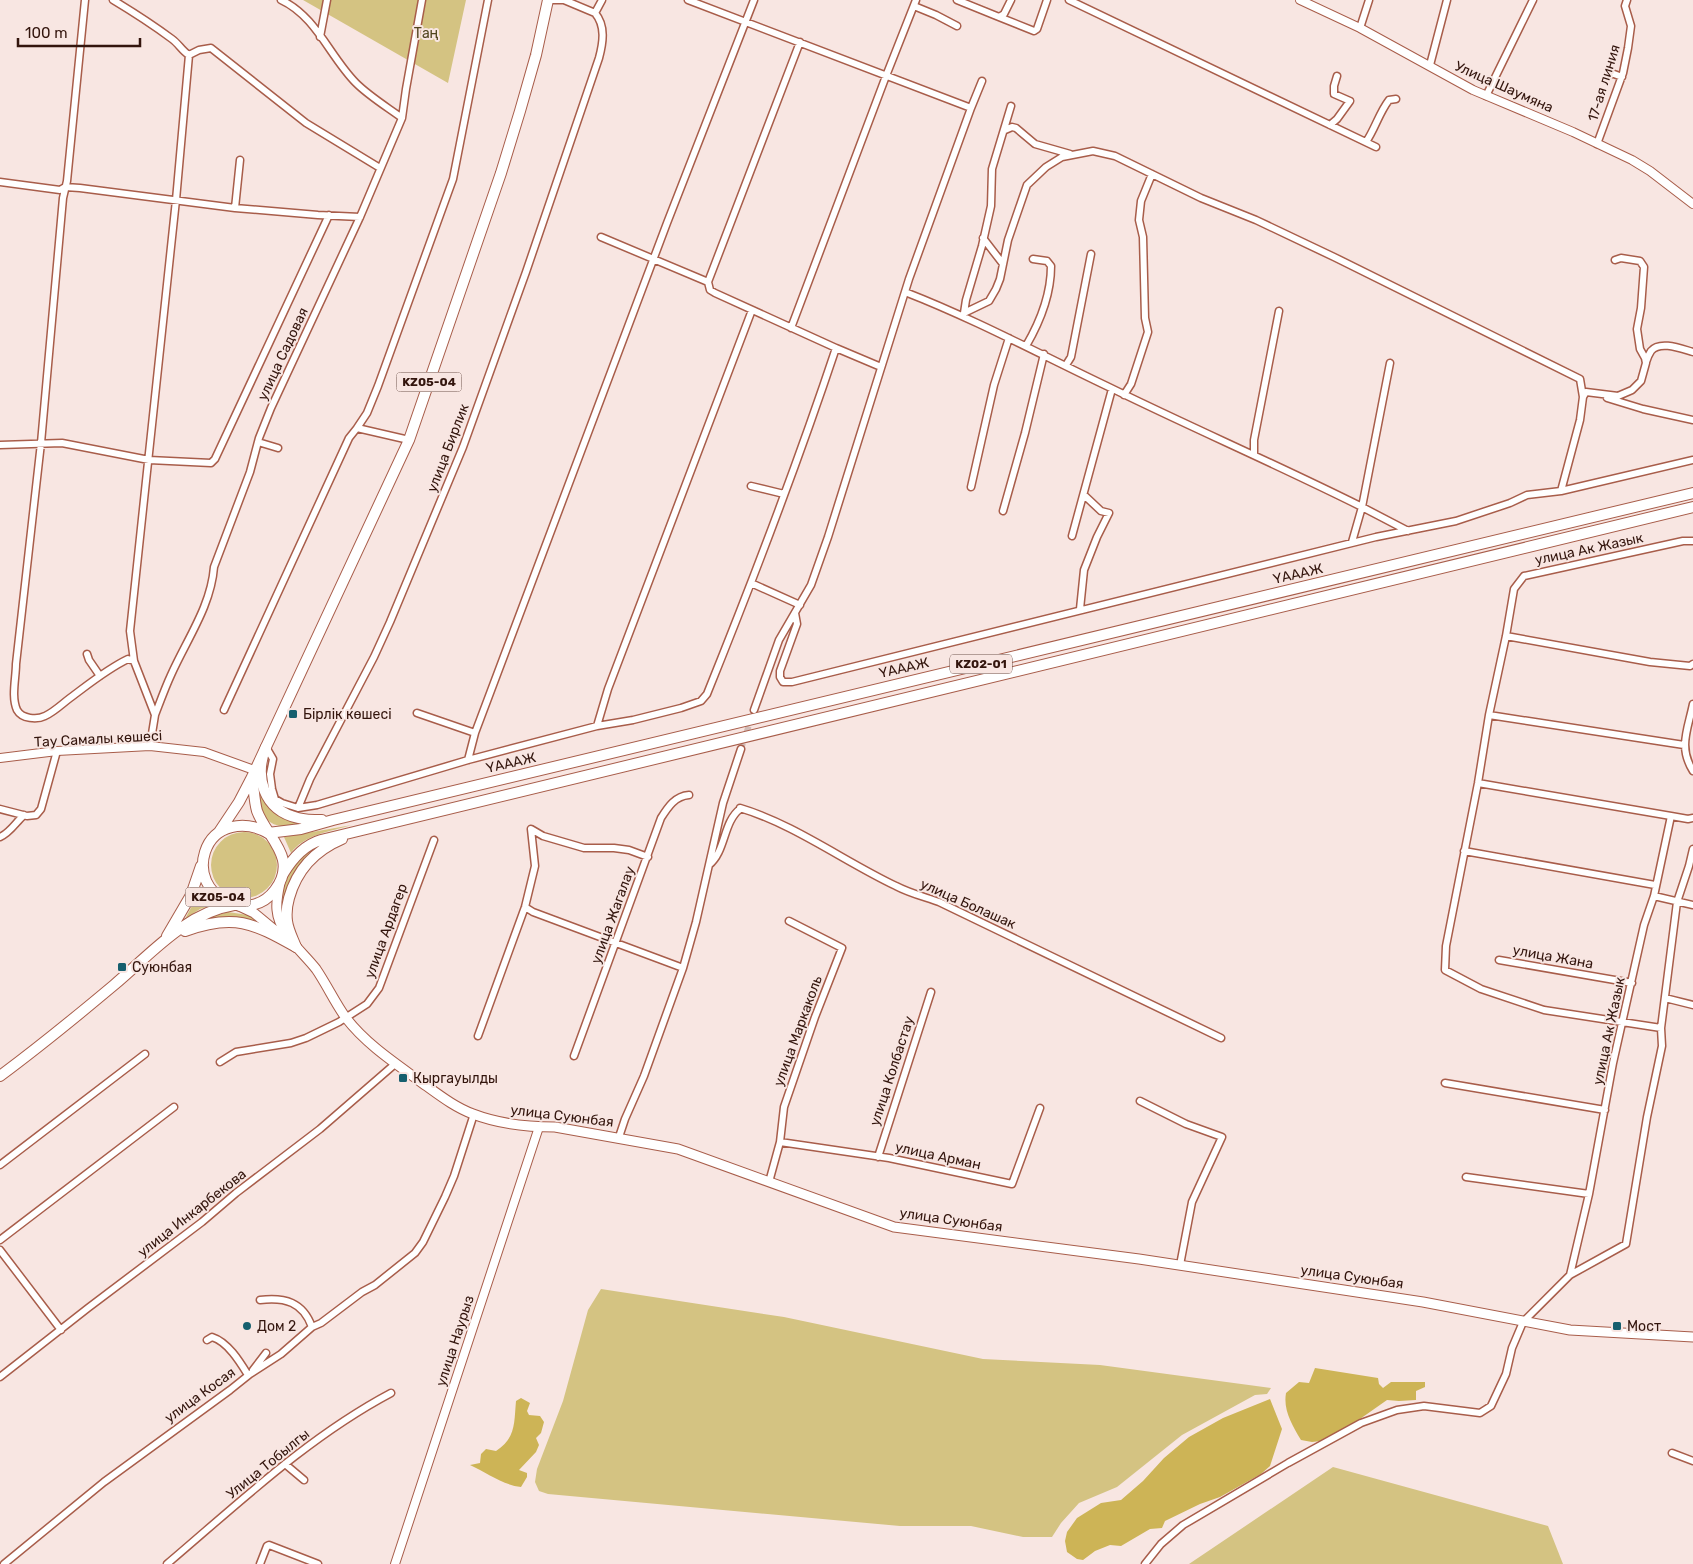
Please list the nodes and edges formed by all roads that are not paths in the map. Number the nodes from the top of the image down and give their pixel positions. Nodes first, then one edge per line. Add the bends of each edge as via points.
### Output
1 (84, 0) edge
2 (113, 0) edge
3 (281, 0) edge
4 (327, 0) edge
5 (422, 0) edge
6 (488, 0) edge
7 (548, 0) edge
8 (602, 0) edge
9 (688, 0) edge
10 (754, 0) edge
11 (957, 0) edge
12 (1011, 0) edge
13 (1047, 0) edge
14 (1069, 0) edge
15 (1300, 0) edge
16 (1369, 0) edge
17 (1446, 0) edge
18 (1533, 0) edge
19 (1627, 0) edge
20 (915, 3) edge
21 (595, 13) junction
22 (999, 17) junction
23 (746, 21) junction
24 (957, 26) dead end
25 (1360, 28) junction
26 (320, 37) junction
27 (800, 42) junction
28 (189, 55) junction
29 (1430, 65) junction
30 (1609, 74) dead end
31 (886, 76) junction
32 (1337, 76) dead end
33 (1622, 77) junction
34 (982, 82) dead end
35 (1486, 96) junction
36 (1396, 99) dead end
37 (1011, 106) dead end
38 (971, 108) junction
39 (402, 118) junction
40 (1330, 125) junction
41 (1005, 130) junction
42 (1366, 142) junction
43 (1597, 144) junction
44 (1376, 147) dead end
45 (1070, 154) junction
46 (240, 160) dead end
47 (380, 168) junction
48 (1152, 174) junction
49 (0, 182) edge
50 (65, 187) junction
51 (176, 200) junction
52 (1693, 203) edge
53 (235, 208) junction
54 (329, 215) junction
55 (360, 217) junction
56 (601, 237) dead end
57 (983, 238) junction
58 (1090, 254) dead end
59 (654, 258) junction
60 (1033, 259) dead end
61 (1615, 260) dead end
62 (1003, 264) junction
63 (708, 282) junction
64 (905, 292) junction
65 (752, 310) junction
66 (1279, 311) dead end
67 (964, 315) junction
68 (791, 328) junction
69 (1009, 338) junction
70 (1026, 346) junction
71 (836, 348) junction
72 (1693, 352) edge
73 (1044, 354) junction
74 (1390, 363) dead end
75 (1646, 363) junction
76 (1066, 365) junction
77 (881, 366) junction
78 (1112, 389) junction
79 (1600, 393) junction
80 (1124, 395) junction
81 (1583, 397) junction
82 (1693, 420) edge
83 (357, 428) junction
84 (409, 440) junction
85 (258, 442) junction
86 (41, 443) junction
87 (0, 445) edge
88 (278, 448) dead end
89 (1254, 455) junction
90 (149, 460) junction
91 (1693, 460) edge
92 (751, 486) dead end
93 (971, 487) dead end
94 (1562, 491) junction
95 (1693, 493) edge
96 (784, 494) junction
97 (1084, 495) junction
98 (1362, 507) junction
99 (1693, 507) edge
100 (1003, 511) dead end
101 (1408, 531) junction
102 (1072, 536) dead end
103 (1693, 541) edge
104 (1352, 542) junction
105 (751, 583) junction
106 (800, 605) junction
107 (1080, 609) junction
108 (795, 613) junction
109 (1506, 636) junction
110 (87, 654) dead end
111 (134, 661) junction
112 (1693, 664) edge
113 (100, 676) junction
114 (1693, 704) edge
115 (224, 710) dead end
116 (754, 710) tunnel mouth
117 (416, 713) dead end
118 (155, 715) junction
119 (1489, 715) junction
120 (597, 726) junction
121 (475, 733) junction
122 (1684, 745) junction
123 (150, 746) junction
124 (266, 747) junction
125 (741, 749) tunnel mouth
126 (57, 751) junction
127 (0, 758) edge
128 (468, 760) junction
129 (1693, 770) edge
130 (253, 774) junction
131 (1478, 783) junction
132 (689, 795) dead end
133 (298, 808) junction
134 (0, 810) edge
135 (24, 815) junction
136 (1671, 816) junction
137 (1693, 818) edge
138 (333, 820) junction
139 (360, 831) junction
140 (219, 832) junction
141 (268, 833) junction
142 (0, 837) edge
143 (434, 840) dead end
144 (1693, 849) edge
145 (1464, 851) junction
146 (648, 856) junction
147 (203, 859) junction
148 (708, 865) junction
149 (281, 878) junction
150 (1655, 884) junction
151 (1654, 896) junction
152 (1677, 902) junction
153 (236, 905) junction
154 (1693, 905) edge
155 (525, 907) junction
156 (789, 922) dead end
157 (165, 939) junction
158 (616, 943) junction
159 (296, 947) junction
160 (1499, 960) dead end
161 (683, 968) junction
162 (1632, 983) junction
163 (931, 992) dead end
164 (1665, 998) junction
165 (1693, 1005) edge
166 (345, 1017) junction
167 (1622, 1022) junction
168 (1661, 1028) junction
169 (478, 1036) dead end
170 (1221, 1038) dead end
171 (145, 1054) dead end
172 (574, 1056) dead end
173 (220, 1062) dead end
174 (396, 1064) junction
175 (0, 1076) edge
176 (1445, 1083) dead end
177 (1140, 1101) dead end
178 (174, 1107) dead end
179 (1040, 1108) dead end
180 (1605, 1110) junction
181 (474, 1114) junction
182 (539, 1127) junction
183 (619, 1137) junction
184 (780, 1142) junction
185 (878, 1157) junction
186 (0, 1165) edge
187 (1466, 1177) dead end
188 (769, 1182) junction
189 (1589, 1194) junction
190 (0, 1240) edge
191 (0, 1250) edge
192 (1180, 1266) junction
193 (1570, 1274) junction
194 (260, 1300) dead end
195 (1523, 1322) junction
196 (312, 1328) junction
197 (61, 1330) junction
198 (1693, 1337) edge
199 (207, 1340) dead end
200 (266, 1353) dead end
201 (250, 1374) junction
202 (0, 1377) edge
203 (391, 1393) dead end
204 (1672, 1452) dead end
205 (1693, 1461) edge
206 (285, 1464) junction
207 (304, 1480) dead end
208 (4, 1564) edge
209 (167, 1564) edge
210 (260, 1564) edge
211 (318, 1564) edge
212 (395, 1564) edge
213 (1145, 1564) edge

1 - 50 street
2 - 28 street via 173,40
3 - 26 street via 306,18
4 - 26 street
5 - 39 street, улица Садовая
6 - 83 street via 453,179 378,386
7 - 21 street via 564,0
7 - 84 main road, KZ05-04 via 518,120
8 - 21 street
9 - 23 street
10 - 23 street
11 - 22 street
12 - 22 street
13 - 22 street via 1034,31
14 - 40 street
15 - 25 street, Улица Шаумяна
16 - 25 street
17 - 29 street
18 - 35 street
19 - 33 street, 17-ая линия via 1625,6 1631,26
20 - 24 street
20 - 31 street
21 - 133 street, улица Бирлик via 602,30 599,58 470,428 390,622
23 - 27 street
23 - 59 street
25 - 29 street, Улица Шаумяна
26 - 39 street via 355,82
27 - 31 street
27 - 63 street
28 - 47 street via 211,48 306,122
28 - 51 street
29 - 35 street, Улица Шаумяна
30 - 33 street
31 - 38 street
31 - 68 street
32 - 40 street via 1334,94 1350,101
33 - 43 street, 17-ая линия
34 - 38 street
35 - 43 street, Улица Шаумяна
36 - 42 street via 1389,100 1383,108
37 - 41 street
38 - 64 street
39 - 47 street, улица Садовая
40 - 42 street
41 - 45 street via 1016,128 1035,144
41 - 57 street via 992,169 991,206
42 - 44 street
43 - 52 street, Улица Шаумяна via 1650,171
45 - 48 street via 1093,151 1115,156
45 - 62 street via 1046,167 1027,185
46 - 53 street
47 - 55 street, улица Садовая
48 - 80 street via 1141,201 1138,220 1144,237 1148,332 1131,384
48 - 81 street via 1334,257 1580,379
49 - 50 street via 60,190
50 - 51 street
50 - 86 street
51 - 53 street
51 - 90 street
53 - 54 street
54 - 55 street
54 - 90 street via 215,459 211,463
55 - 85 street, улица Садовая
56 - 59 street
57 - 62 street
57 - 67 street
58 - 76 street via 1071,357
59 - 63 street
59 - 121 street
60 - 70 street via 1047,261 1051,275 1044,306
61 - 75 street via 1640,261 1644,267 1637,329
62 - 67 street via 1000,279 988,301
63 - 65 street via 710,290
64 - 67 street
64 - 77 street
65 - 68 street
65 - 120 street via 608,689
66 - 89 street via 1254,440
67 - 69 street
68 - 71 street
69 - 70 street
69 - 93 street via 994,385
70 - 73 street
71 - 77 street
71 - 96 street
72 - 75 street via 1658,346 1651,351
73 - 76 street
73 - 100 street
74 - 98 street
75 - 79 street via 1641,381 1632,390 1618,396
76 - 78 street
77 - 106 street via 828,537 811,585
78 - 80 street
78 - 97 street
79 - 81 street via 1586,392
79 - 82 street via 1644,409
80 - 89 street
81 - 94 street
83 - 84 street
83 - 115 street
84 - 124 main road, KZ05-04
85 - 88 street
85 - 118 street, улица Садовая via 214,567 208,601 170,676
86 - 87 street
86 - 90 street via 86,446
86 - 113 street via 16,664 16,708 31,718 44,717
89 - 98 street
90 - 111 street via 130,631
91 - 94 street
92 - 96 street
94 - 101 street via 1527,495 1456,521
95 - 138 main road, ҮАААЖ / KZ02-01
96 - 105 street
97 - 102 street
97 - 107 street via 1101,511 1109,513 1084,570
98 - 101 street
98 - 104 street
99 - 139 main road, ҮАААЖ / KZ02-01
101 - 104 street
103 - 109 street, улица Ак Жазык via 1524,576 1514,589
104 - 107 street
105 - 106 street
105 - 120 street via 707,694 701,701 633,720
106 - 108 street
107 - 108 street via 783,682 780,671 797,624
108 - 116 street via 779,640
109 - 112 street via 1650,662
109 - 119 street, улица Ак Жазык
110 - 113 street
111 - 113 street via 128,659
111 - 118 street
114 - 122 street
117 - 121 street
118 - 123 street, улица Садовая
119 - 122 street
119 - 131 street, улица Ак Жазык
120 - 128 street
121 - 128 street
122 - 129 street via 1686,759
123 - 126 street, Тау Самалы көшесі
123 - 130 street, Тау Самалы көшесі via 204,752
124 - 130 main road, KZ05-04
124 - 133 street via 273,759 270,774 275,798
124 - 138 main road via 260,777 272,803 299,819
125 - 148 street via 723,803
126 - 127 street, Тау Самалы көшесі
126 - 135 street via 41,809 36,815
128 - 133 street
130 - 140 main road, KZ05-04
130 - 141 main road via 258,812
131 - 136 street
131 - 145 street, улица Ак Жазык
132 - 146 street, улица Жагалау via 670,804
134 - 135 street
135 - 142 street
136 - 137 street
136 - 150 street, улица Ак Жазык
138 - 141 main road, ҮАААЖ / KZ02-01 via 302,829
139 - 149 main road, ҮАААЖ / KZ02-01 via 315,842 296,855
139 - 159 main road via 316,853 294,882 287,906 287,922
140 - 141 main road via 244,825
140 - 147 main road, KZ05-04 via 206,849
141 - 149 main road via 281,851
143 - 166 street, улица Ардагер via 379,988 367,1004
144 - 152 street
145 - 150 street
145 - 167 street, улица Ак Жазык via 1446,946 1445,970 1481,990 1544,1010
146 - 155 street via 614,848 584,848 531,830 535,866
146 - 158 street, улица Жагалау
147 - 153 main road, KZ05-04 via 204,878 209,887 222,900
147 - 157 main road, KZ05-04 via 191,895
148 - 161 street
148 - 170 street, улица Болашак via 722,845 733,815 740,808 747,810 780,824 897,887 939,902
149 - 153 main road, KZ05-04 via 268,897 260,902
149 - 159 main road, улица Суюнбая via 278,918
150 - 151 street, улица Ак Жазык
151 - 152 street
151 - 162 street, улица Ак Жазык via 1644,925
152 - 154 street
152 - 164 street
153 - 157 main road, KZ05-04 via 206,914
153 - 159 main road via 254,913
155 - 158 street
155 - 169 street
156 - 184 street, улица Маркаколь via 842,948 784,1107
157 - 159 main road via 207,924 234,921 262,928
157 - 175 main road, KZ05-04 via 109,990
158 - 161 street
158 - 172 street, улица Жагалау
159 - 166 main road, улица Суюнбая via 316,970
160 - 162 street, улица Жана
161 - 183 street
162 - 167 street, улица Ак Жазык
163 - 185 street, улица Колбастау
164 - 165 street
164 - 168 street
166 - 173 street, улица Ардагер via 306,1038 236,1052
166 - 174 main road, улица Суюнбая
167 - 168 street
167 - 180 street, улица Ак Жазык
168 - 193 street via 1662,1046 1626,1244
171 - 186 street
174 - 181 main road, улица Суюнбая via 447,1101
174 - 197 street, улица Инкарбекова via 320,1129
176 - 180 street
177 - 192 street via 1186,1124 1222,1137 1192,1202
178 - 190 street
179 - 185 street, улица Арман via 1012,1184
180 - 189 street, улица Ак Жазык
181 - 182 main road, улица Суюнбая via 499,1122
181 - 196 street, улица Косая via 446,1197 415,1253 385,1278
182 - 183 main road, улица Суюнбая
182 - 212 street, улица Наурыз
183 - 188 main road, улица Суюнбая via 678,1149
184 - 185 street, улица Арман
184 - 188 street, улица Маркаколь
187 - 189 street
188 - 192 main road, улица Суюнбая via 894,1227
189 - 193 street, улица Ак Жазык
191 - 197 street
192 - 195 main road, улица Суюнбая via 1423,1302
193 - 195 street
194 - 196 street via 282,1299 296,1304
195 - 198 main road, улица Суюнбая via 1570,1330
195 - 213 street via 1506,1374 1491,1406 1480,1413 1424,1406 1397,1410 1361,1423 1183,1525
196 - 201 street, улица Косая
197 - 202 street, улица Инкарбекова
199 - 201 street via 212,1337 219,1339
200 - 201 street
201 - 208 street, улица Косая via 104,1482
203 - 206 street, Улица Тобылгы via 345,1420
204 - 205 street
206 - 207 street
206 - 209 street, Улица Тобылгы
210 - 211 street via 269,1545

